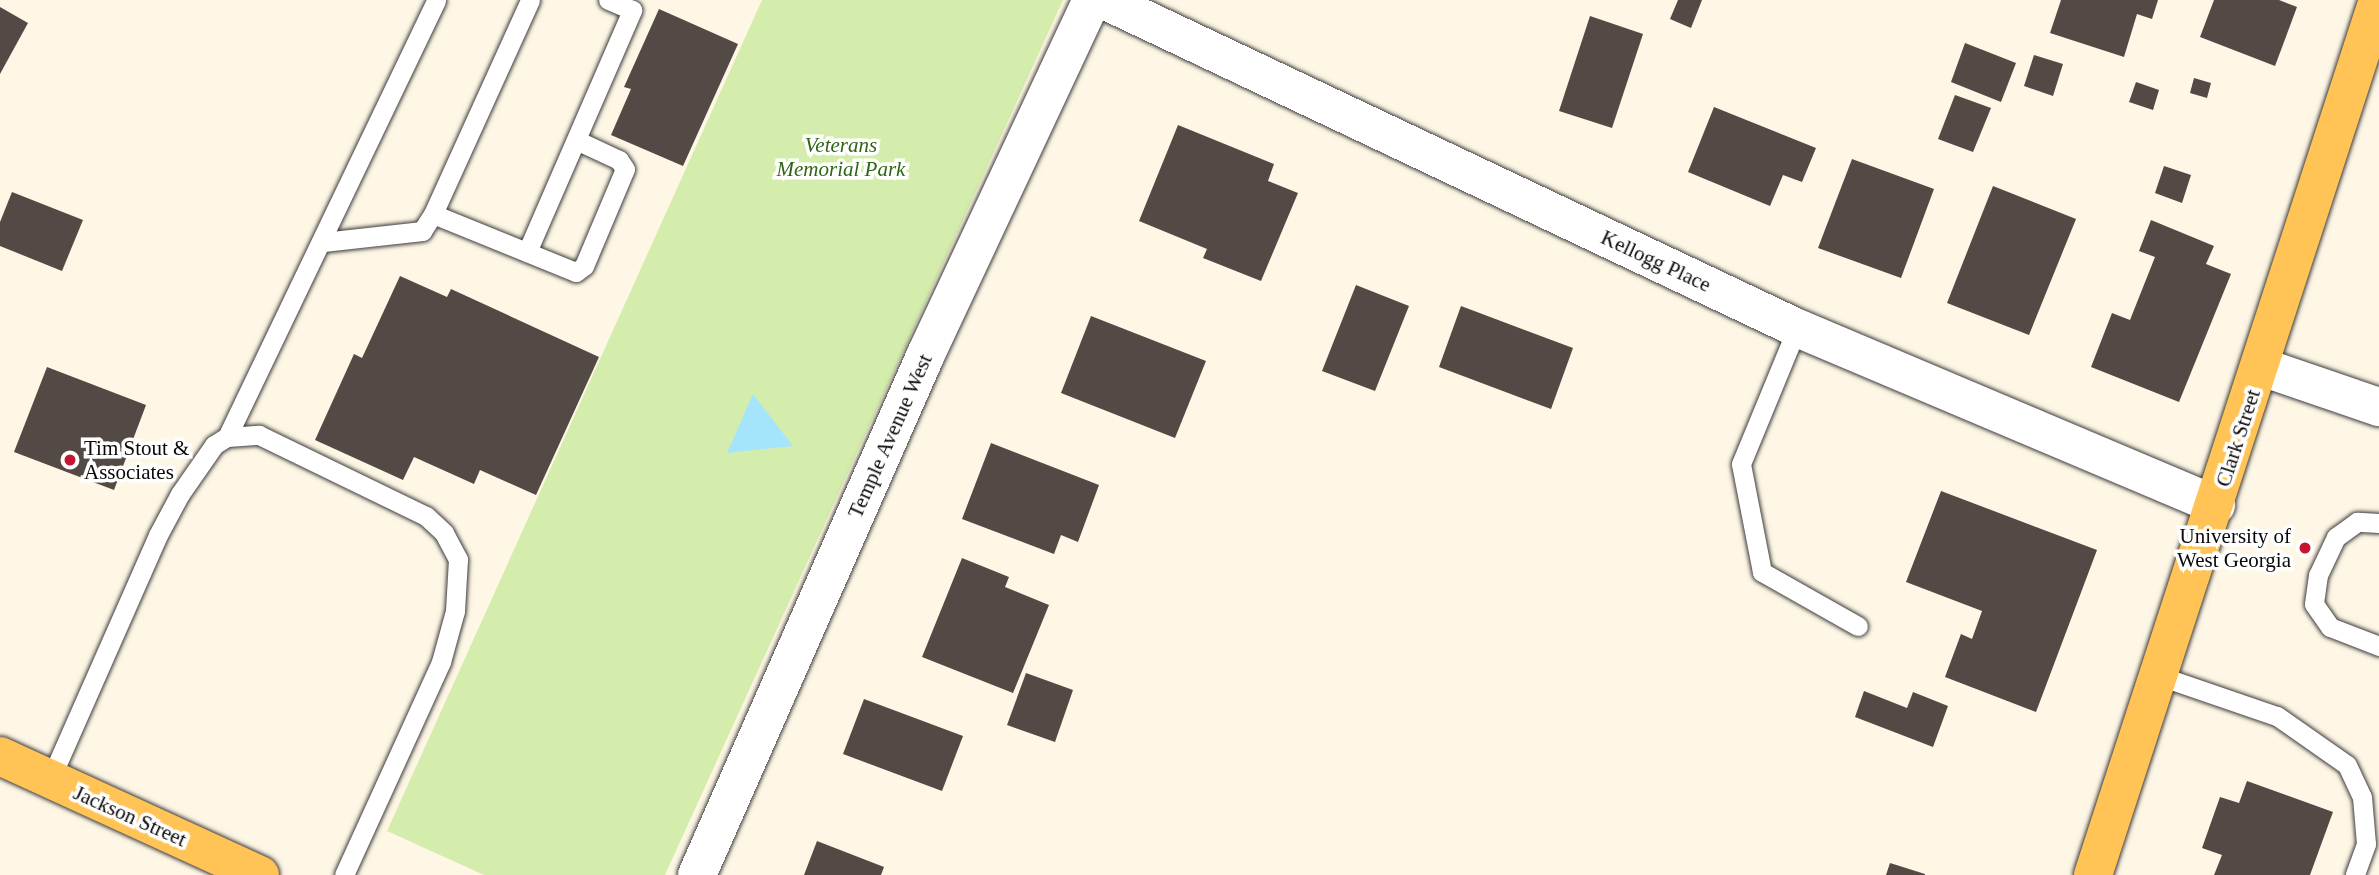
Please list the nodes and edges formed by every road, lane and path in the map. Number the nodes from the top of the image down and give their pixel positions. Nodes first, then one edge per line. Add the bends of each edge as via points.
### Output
1 (436, 0) edge
2 (530, 0) edge
3 (608, 0) edge
4 (1092, 0) edge
5 (1104, 0) edge
6 (2378, 0) edge
7 (576, 140) junction
8 (433, 214) junction
9 (323, 242) junction
10 (527, 252) junction
11 (1797, 328) junction
12 (2262, 367) junction
13 (2379, 407) edge
14 (227, 437) junction
15 (2216, 505) junction
16 (2379, 523) edge
17 (1858, 626) dead end
18 (2379, 646) edge
19 (2157, 675) junction
20 (0, 756) edge
21 (50, 780) junction
22 (2372, 847) edge
23 (260, 875) edge
24 (344, 875) edge
25 (697, 875) edge
26 (2093, 875) edge
27 (2355, 875) edge

1 - 9 lane
2 - 8 lane
3 - 7 lane via 632,10
4 - 25 street, Temple Avenue West via 926,354
5 - 11 street, Kellogg Place
6 - 12 main road, Clark Street
7 - 10 lane
7 - 10 lane via 619,160 625,169 584,266 576,272
8 - 9 lane via 422,232
8 - 10 lane
9 - 14 lane
11 - 15 street, Kellogg Place
11 - 17 lane via 1741,464 1762,572
12 - 13 street
12 - 15 main road, Clark Street
14 - 21 lane via 204,458 158,535
14 - 24 lane via 259,436 279,443 389,496 426,516 444,533 458,559 455,611 441,662
15 - 19 main road, Clark Street
16 - 18 lane via 2357,522 2336,537 2318,575 2314,604 2330,627
19 - 22 lane via 2277,716 2347,765 2362,797
19 - 26 main road, Clark Street
20 - 21 main road, Jackson Street
21 - 23 main road, Jackson Street
22 - 27 lane

